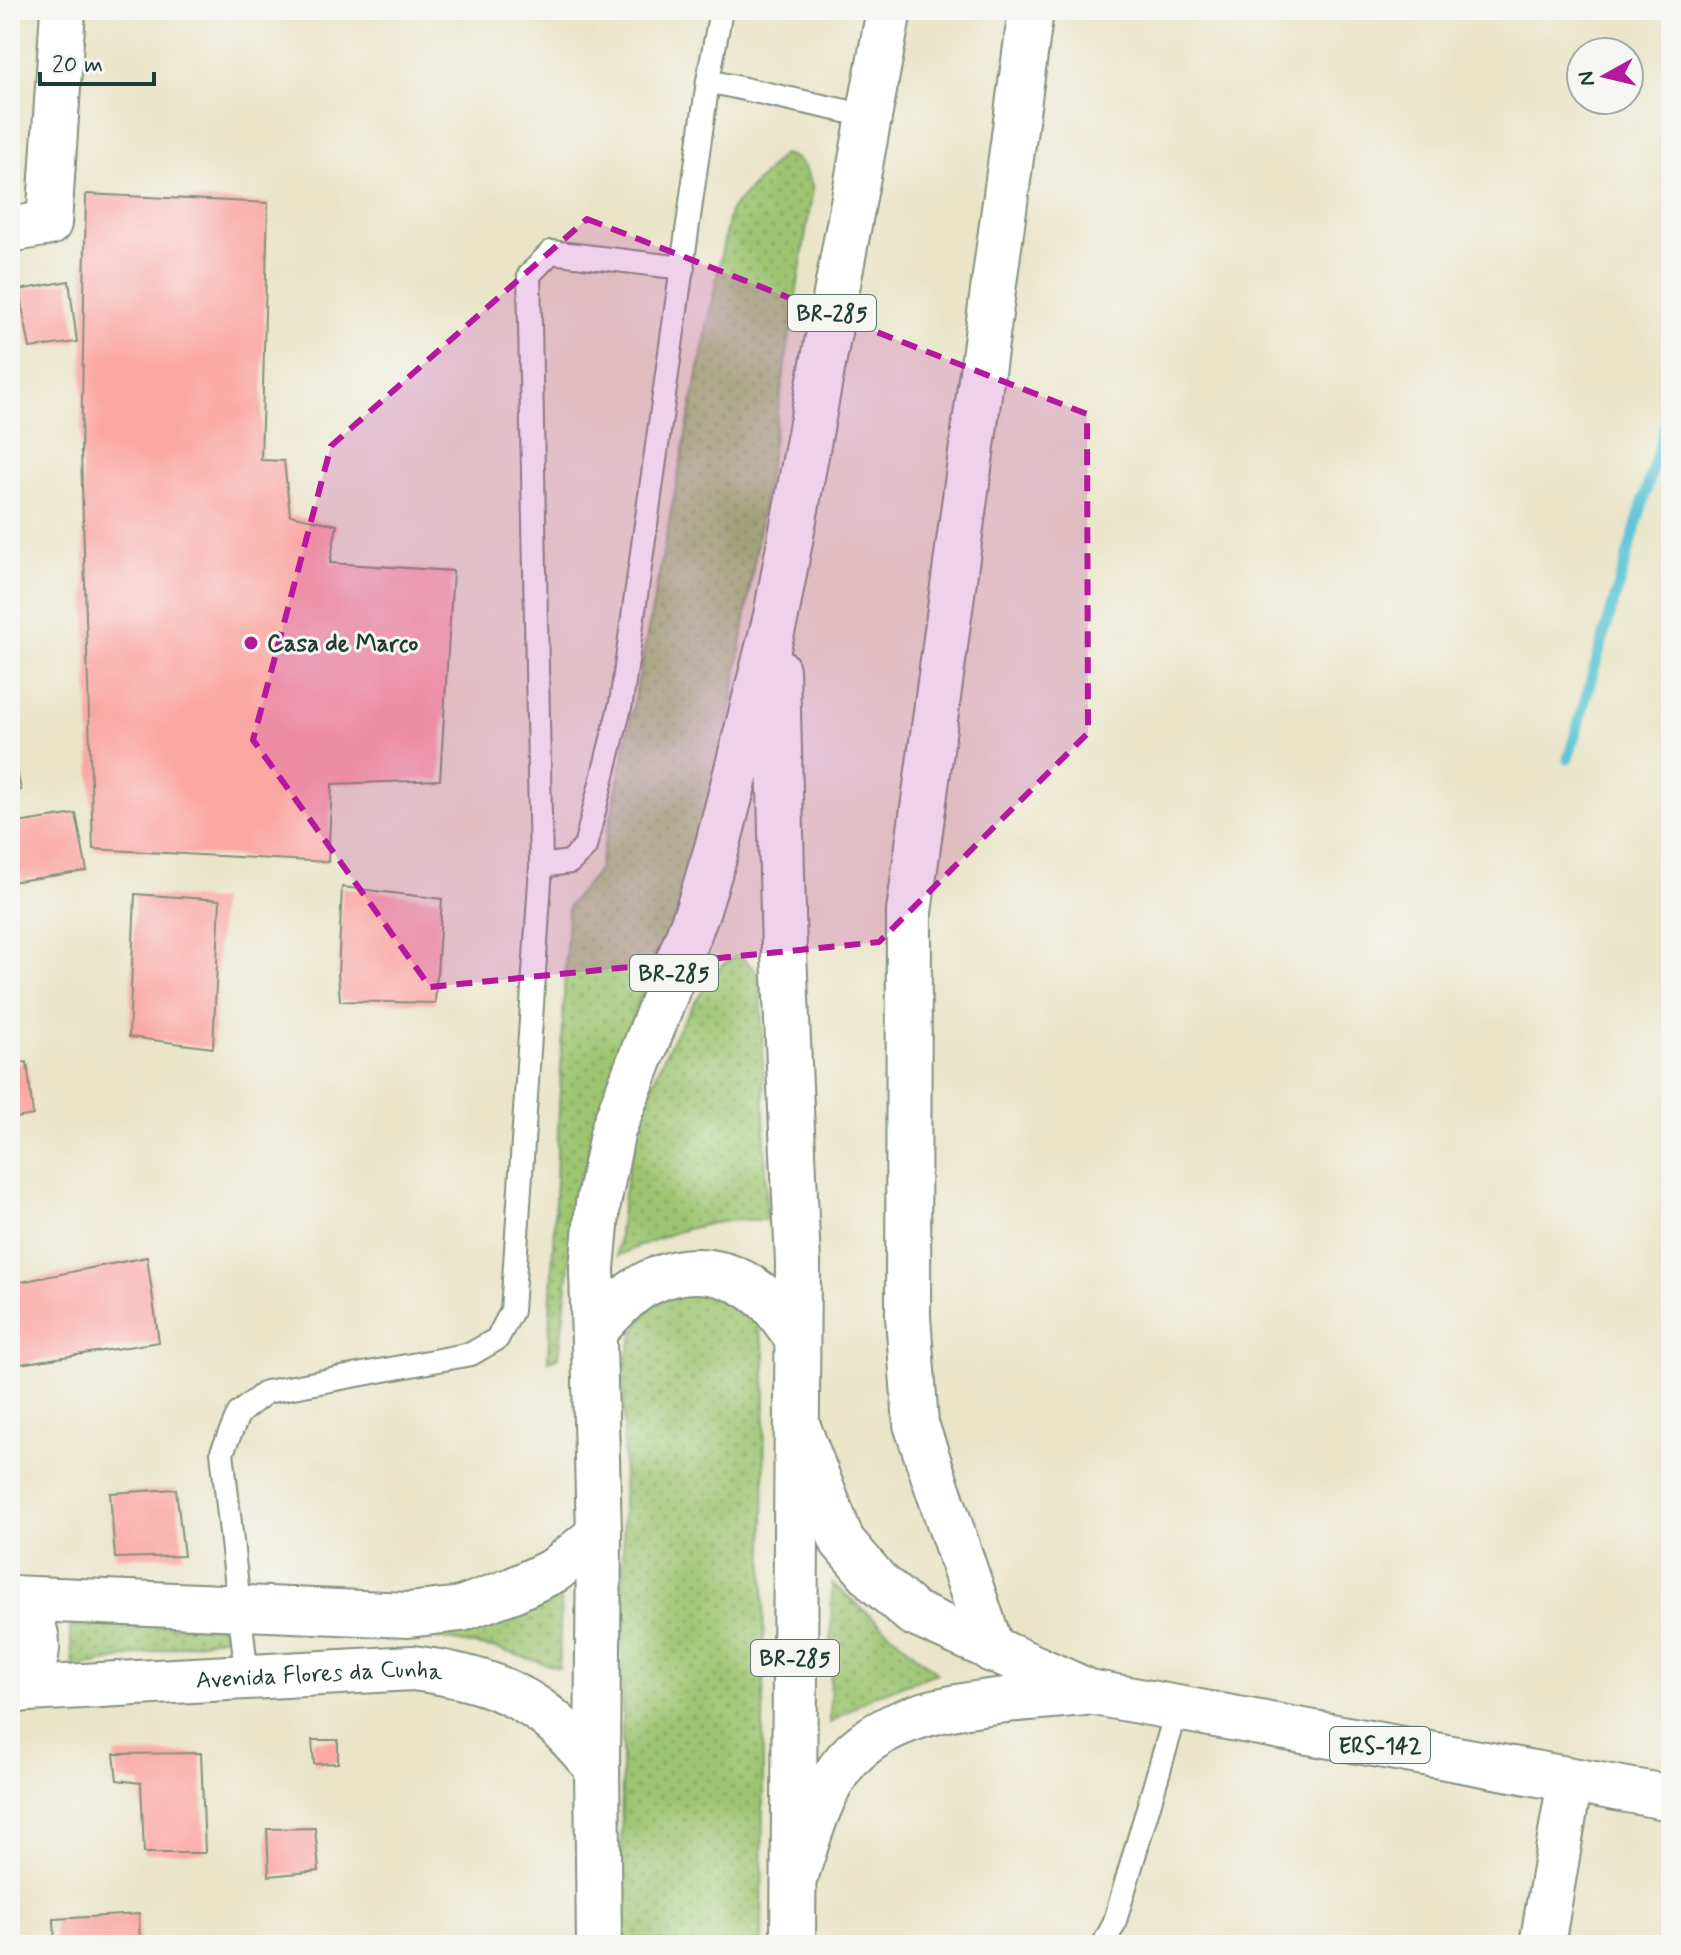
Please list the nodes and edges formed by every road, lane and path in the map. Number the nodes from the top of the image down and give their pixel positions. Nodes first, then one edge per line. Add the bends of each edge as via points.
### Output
1 (63, 10) edge
2 (721, 10) edge
3 (889, 10) edge
4 (1031, 10) edge
5 (708, 81) junction
6 (868, 116) junction
7 (30, 227) edge
8 (683, 268) junction
9 (776, 616) junction
10 (541, 866) junction
11 (594, 1331) junction
12 (796, 1336) junction
13 (798, 1427) junction
14 (599, 1534) junction
15 (10, 1598) edge
16 (10, 1607) edge
17 (241, 1607) junction
18 (992, 1650) junction
19 (247, 1677) junction
20 (15, 1690) edge
21 (1089, 1692) junction
22 (1177, 1709) junction
23 (597, 1767) junction
24 (1570, 1780) junction
25 (1671, 1798) edge
26 (792, 1888) junction
27 (599, 1945) edge
28 (793, 1945) edge
29 (1103, 1945) edge
30 (1542, 1945) edge

1 - 7 main road
2 - 5 lane
3 - 6 main road, BR-285
4 - 18 main road via 909,912 908,1317 916,1424
5 - 6 lane
5 - 8 lane
6 - 9 main road, BR-285
8 - 10 lane via 621,703 585,847 570,862
8 - 10 lane via 551,252 529,275
9 - 11 main road, BR-285 via 698,910 613,1130 598,1204
9 - 12 main road, BR-285 via 798,1263
10 - 17 lane via 512,1311 497,1339 471,1354 266,1392 239,1413 222,1452
11 - 12 main road via 648,1283 673,1274 715,1271 741,1280 767,1300
11 - 14 main road, BR-285
12 - 13 main road, BR-285
13 - 18 main road, ERS-142 via 842,1541 877,1582 913,1613
13 - 26 main road, BR-285
14 - 17 main road via 555,1570 461,1609 408,1615
14 - 23 main road, BR-285
15 - 17 main road
16 - 20 main road via 30,1622 37,1638 36,1664
17 - 19 lane
18 - 21 main road, ERS-142
19 - 20 main road, Avenida Flores da Cunha
19 - 23 main road, Avenida Flores da Cunha via 413,1668 461,1674 520,1698 553,1721
21 - 22 main road, ERS-142
21 - 26 main road, ERS-142 via 941,1710 876,1733 853,1751 832,1780
22 - 24 main road, ERS-142
22 - 29 lane via 1114,1924
23 - 27 main road, BR-285
24 - 25 main road, ERS-142
24 - 30 main road
26 - 28 main road, BR-285

